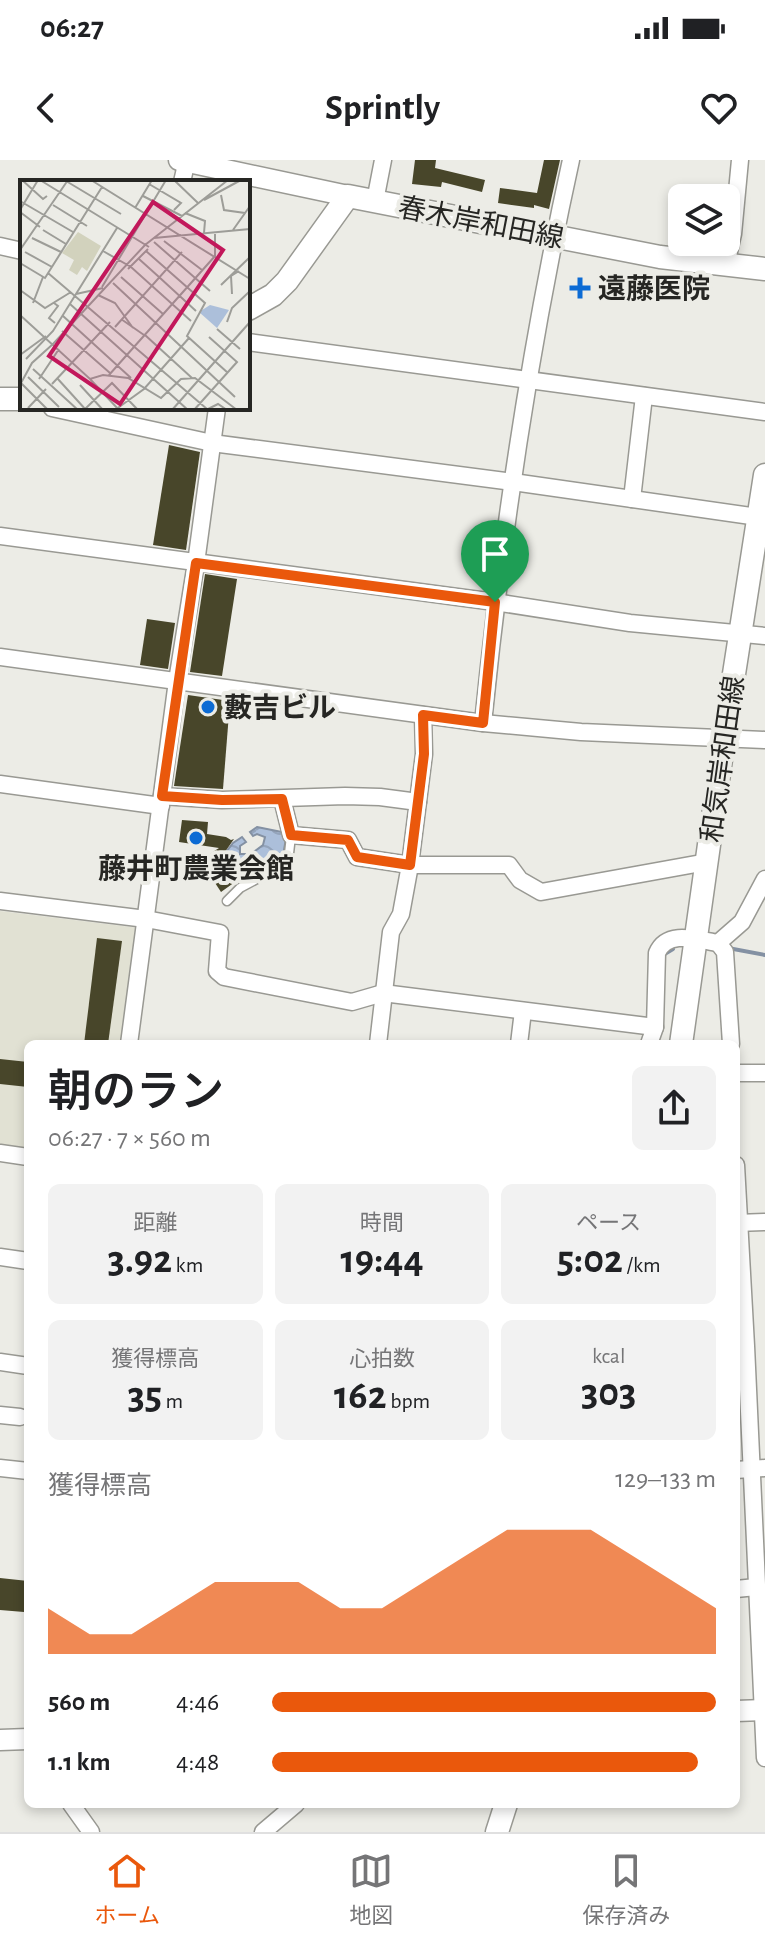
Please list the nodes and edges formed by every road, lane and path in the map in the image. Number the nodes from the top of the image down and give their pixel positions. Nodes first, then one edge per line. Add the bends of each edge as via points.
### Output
1 (383, 160) edge
2 (571, 160) edge
3 (740, 160) edge
4 (184, 166) edge
5 (348, 196) junction
6 (375, 201) junction
7 (554, 237) junction
8 (0, 246) edge
9 (20, 251) edge
10 (726, 265) junction
11 (765, 269) edge
12 (250, 308) edge
13 (250, 342) edge
14 (530, 380) junction
15 (644, 396) junction
16 (61, 410) edge
17 (217, 410) edge
18 (765, 412) edge
19 (212, 443) junction
20 (765, 475) edge
21 (513, 482) junction
22 (632, 499) junction
23 (762, 518) edge
24 (0, 536) edge
25 (196, 563) junction
26 (495, 602) junction
27 (741, 632) junction
28 (765, 636) edge
29 (0, 657) edge
30 (177, 681) junction
31 (423, 715) junction
32 (483, 723) junction
33 (724, 738) junction
34 (765, 740) edge
35 (0, 784) edge
36 (282, 799) junction
37 (161, 801) junction
38 (418, 802) junction
39 (291, 835) junction
40 (707, 862) junction
41 (410, 865) junction
42 (765, 879) edge
43 (0, 901) edge
44 (227, 901) dead end
45 (146, 919) junction
46 (707, 942) junction
47 (383, 993) junction
48 (523, 1011) junction
49 (655, 1027) junction
50 (130, 1040) edge
51 (378, 1040) edge
52 (519, 1040) edge
53 (650, 1040) edge
54 (682, 1040) edge
55 (731, 1040) edge
56 (740, 1073) edge
57 (765, 1073) edge
58 (0, 1153) edge
59 (24, 1156) edge
60 (765, 1222) edge
61 (740, 1223) edge
62 (0, 1257) edge
63 (24, 1260) edge
64 (740, 1264) edge
65 (765, 1345) edge
66 (746, 1346) junction
67 (0, 1362) edge
68 (24, 1365) edge
69 (0, 1415) edge
70 (20, 1417) dead end
71 (0, 1468) edge
72 (751, 1469) edge
73 (24, 1471) edge
74 (759, 1589) edge
75 (764, 1710) edge
76 (740, 1711) edge
77 (24, 1739) edge
78 (0, 1740) edge
79 (765, 1758) edge
80 (74, 1808) edge
81 (291, 1808) edge
82 (505, 1808) edge
83 (91, 1832) edge
84 (263, 1832) edge
85 (497, 1832) edge

1 - 6 street
2 - 7 street
3 - 10 street
4 - 5 street
5 - 6 main road, 春木岸和田線
5 - 12 main road via 287,281
6 - 7 main road, 春木岸和田線
7 - 10 main road, 春木岸和田線
7 - 14 street
8 - 9 street
10 - 11 main road, 春木岸和田線
13 - 14 street
14 - 15 street
14 - 21 street
15 - 18 street
15 - 22 street
16 - 19 street
17 - 19 street
19 - 21 street
19 - 25 street
20 - 23 main road, 和気岸和田線
21 - 22 street
21 - 26 street
22 - 23 street
23 - 27 main road, 和気岸和田線
24 - 25 street
25 - 26 street
25 - 30 street
26 - 27 street via 630,623
26 - 32 street
27 - 28 street
27 - 33 main road, 和気岸和田線
29 - 30 street
30 - 31 street
30 - 37 street
31 - 32 street
31 - 38 street
32 - 33 street
33 - 34 street
33 - 40 main road, 和気岸和田線
35 - 37 street
36 - 37 street
36 - 38 street via 345,796
36 - 39 street
37 - 45 street
38 - 41 street
39 - 41 street via 348,840 357,857
39 - 44 lane via 288,862
40 - 41 street via 541,892 520,880 509,865
40 - 46 main road, 和気岸和田線
41 - 47 street via 401,914 391,932
42 - 46 street via 742,922
43 - 45 street
45 - 47 street via 220,933 217,971 224,977 352,1002
45 - 50 street
46 - 49 street via 673,938 660,946
46 - 54 main road, 和気岸和田線
46 - 55 street via 725,952
47 - 48 street
47 - 51 street
48 - 49 street
48 - 52 street
49 - 53 street
56 - 57 street
58 - 59 street
60 - 61 street
62 - 63 street
64 - 66 street
65 - 66 street
66 - 72 street
67 - 68 street
69 - 70 street
71 - 73 street
72 - 74 street
74 - 75 street
75 - 76 street
75 - 79 street
77 - 78 street
80 - 83 street
81 - 84 street
82 - 85 main road

